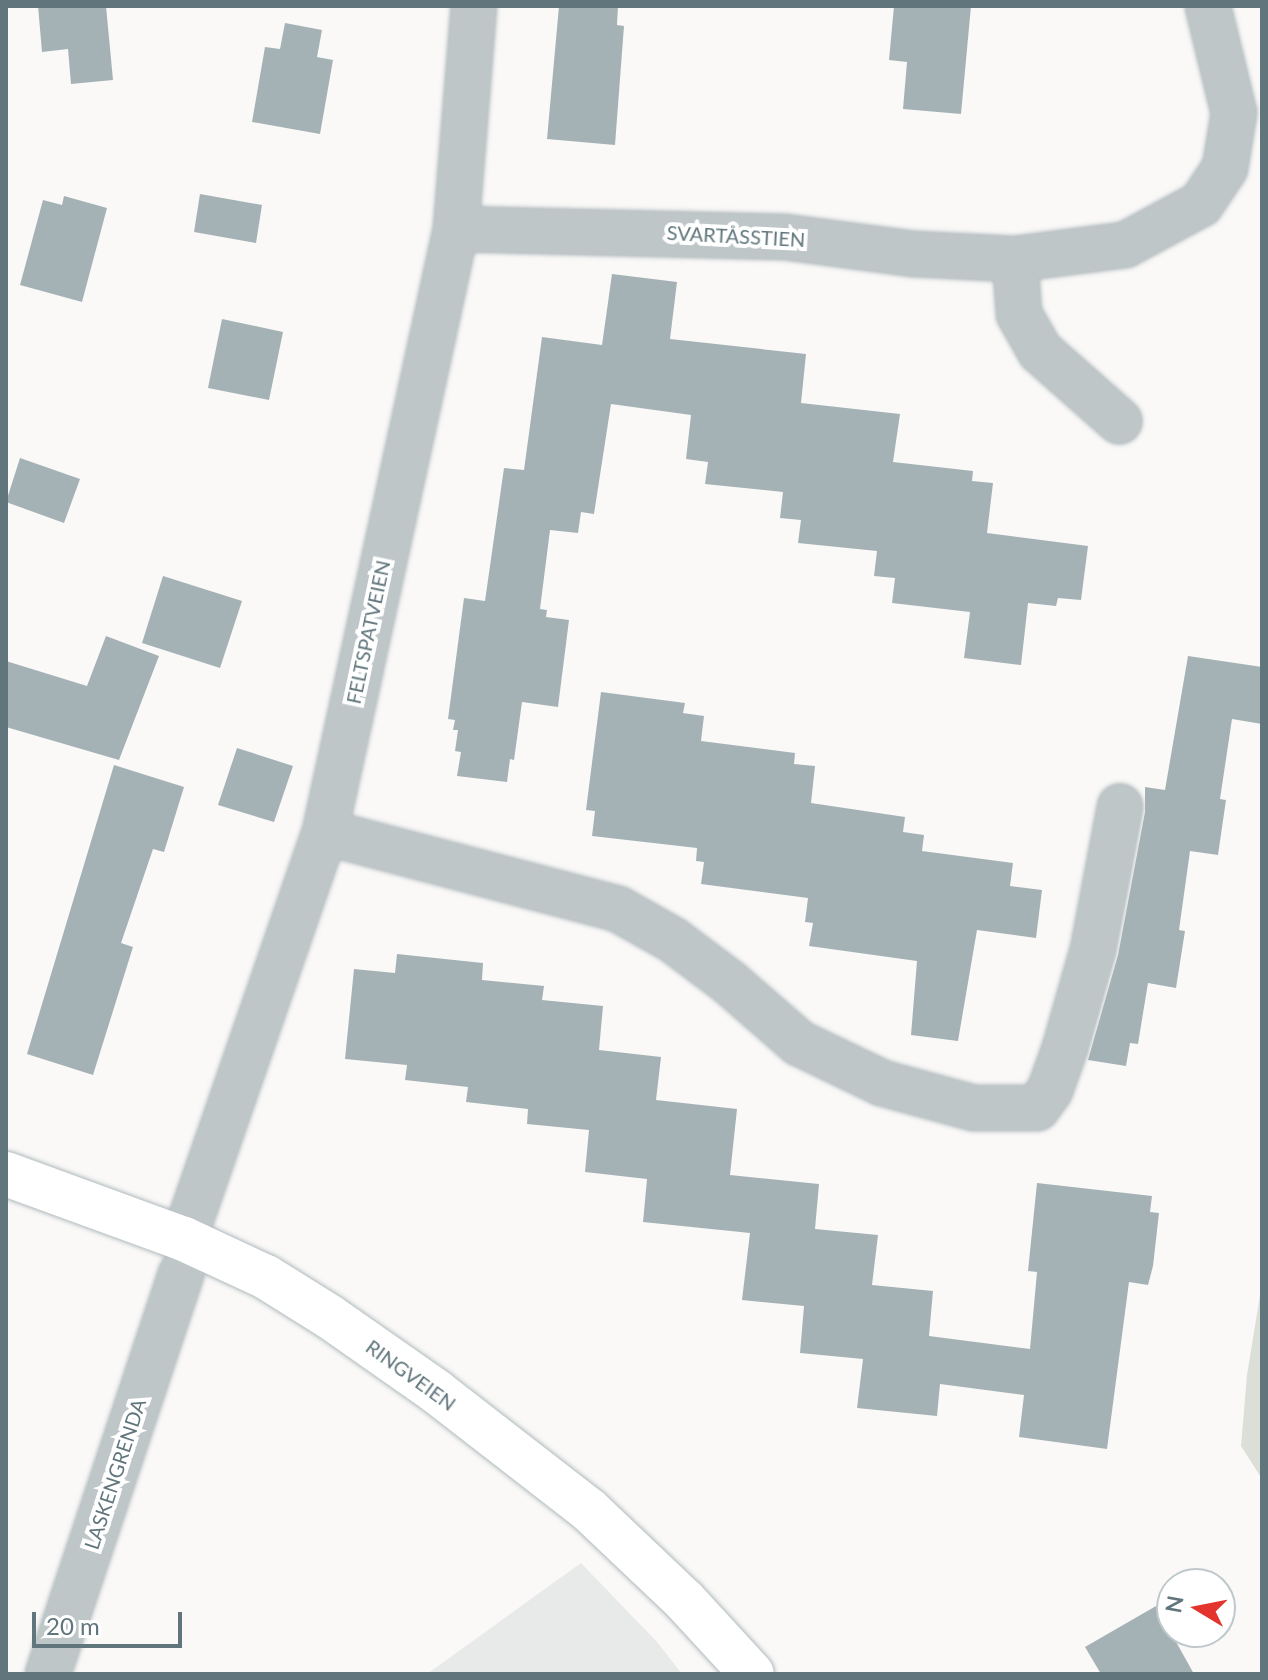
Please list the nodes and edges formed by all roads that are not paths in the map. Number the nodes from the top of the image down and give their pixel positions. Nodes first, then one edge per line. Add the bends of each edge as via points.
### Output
1 (474, 6) edge
2 (1208, 6) edge
3 (456, 229) junction
4 (1015, 259) junction
5 (1119, 421) dead end
6 (1120, 807) dead end
7 (325, 832) junction
8 (6, 1174) edge
9 (183, 1256) junction
10 (48, 1674) edge
11 (752, 1674) edge

1 - 3 street, FELTSPATVEIEN
2 - 4 street, SVARTÅSSTIEN via 1234,113 1225,168 1201,204 1125,245
3 - 4 street, SVARTÅSSTIEN via 785,237 914,254
3 - 7 street, FELTSPATVEIEN
4 - 5 street via 1019,314 1040,351
6 - 7 street via 1093,950 1060,1062 1037,1108 974,1108 882,1083 799,1043 673,940 618,909
7 - 9 street, FELTSPATVEIEN
8 - 9 main road, RINGVEIEN
9 - 10 street, LASKENGRENDA
9 - 11 main road, RINGVEIEN via 266,1277 437,1392 588,1509

